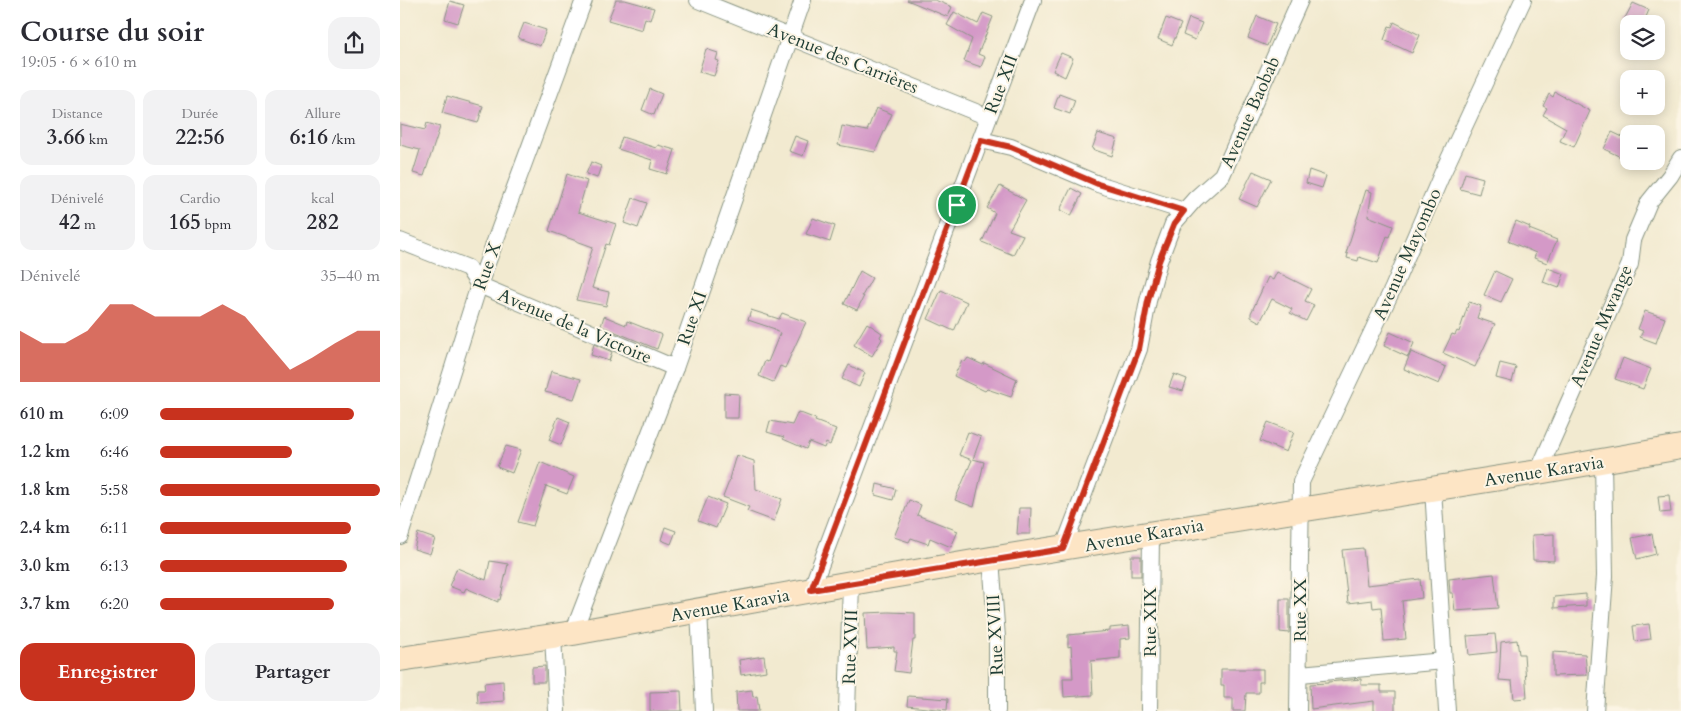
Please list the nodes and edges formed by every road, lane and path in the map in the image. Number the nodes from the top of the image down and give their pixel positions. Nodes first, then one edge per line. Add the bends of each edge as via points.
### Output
1 (584, 0) edge
2 (698, 0) edge
3 (803, 0) edge
4 (1033, 0) edge
5 (1300, 0) edge
6 (1523, 0) edge
7 (789, 38) junction
8 (988, 117) junction
9 (981, 140) junction
10 (1681, 158) edge
11 (1184, 211) junction
12 (400, 241) edge
13 (479, 285) junction
14 (675, 368) junction
15 (1681, 447) edge
16 (1603, 461) junction
17 (1538, 472) junction
18 (1433, 488) junction
19 (1300, 510) junction
20 (1151, 534) junction
21 (400, 536) edge
22 (1063, 549) junction
23 (991, 559) junction
24 (851, 583) junction
25 (811, 590) junction
26 (699, 610) junction
27 (563, 634) junction
28 (400, 660) edge
29 (1444, 661) junction
30 (1300, 674) junction
31 (557, 711) edge
32 (704, 711) edge
33 (847, 711) edge
34 (997, 711) edge
35 (1149, 711) edge
36 (1298, 711) edge
37 (1447, 711) edge
38 (1595, 711) edge

1 - 13 street, Rue X
2 - 7 street, Avenue des Carrières
3 - 7 street, Rue XI
4 - 8 street, Rue XII
5 - 11 street, Avenue Baobab via 1222,175
6 - 19 street, Avenue Mayombo via 1301,482
7 - 8 street, Avenue des Carrières
7 - 14 street, Rue XI
8 - 9 street, Rue XII
9 - 11 street via 1011,147 1098,184
9 - 25 street, Rue XII
10 - 17 street, Avenue Mwange via 1649,202 1633,240 1630,264
11 - 22 street, Avenue Baobab via 1174,224 1159,261 1139,349
12 - 13 street, Avenue de la Victoire via 468,268
13 - 14 street, Avenue de la Victoire
13 - 21 street, Rue X
14 - 27 street, Rue XI
15 - 16 street, Avenue Karavia
16 - 17 street, Avenue Karavia
16 - 38 street via 1606,576
17 - 18 street, Avenue Karavia
18 - 19 street, Avenue Karavia
18 - 29 street
19 - 20 street, Avenue Karavia
19 - 30 street, Rue XX
20 - 22 street, Avenue Karavia
20 - 35 street, Rue XIX
22 - 23 street, Avenue Karavia
23 - 24 street, Avenue Karavia
23 - 34 street, Rue XVIII via 997,638
24 - 25 street, Avenue Karavia
24 - 33 street, Rue XVII
25 - 26 street, Avenue Karavia
26 - 27 street, Avenue Karavia
26 - 32 street
27 - 28 street, Avenue Karavia
27 - 31 street
29 - 30 street
29 - 37 street
30 - 36 street, Rue XX

